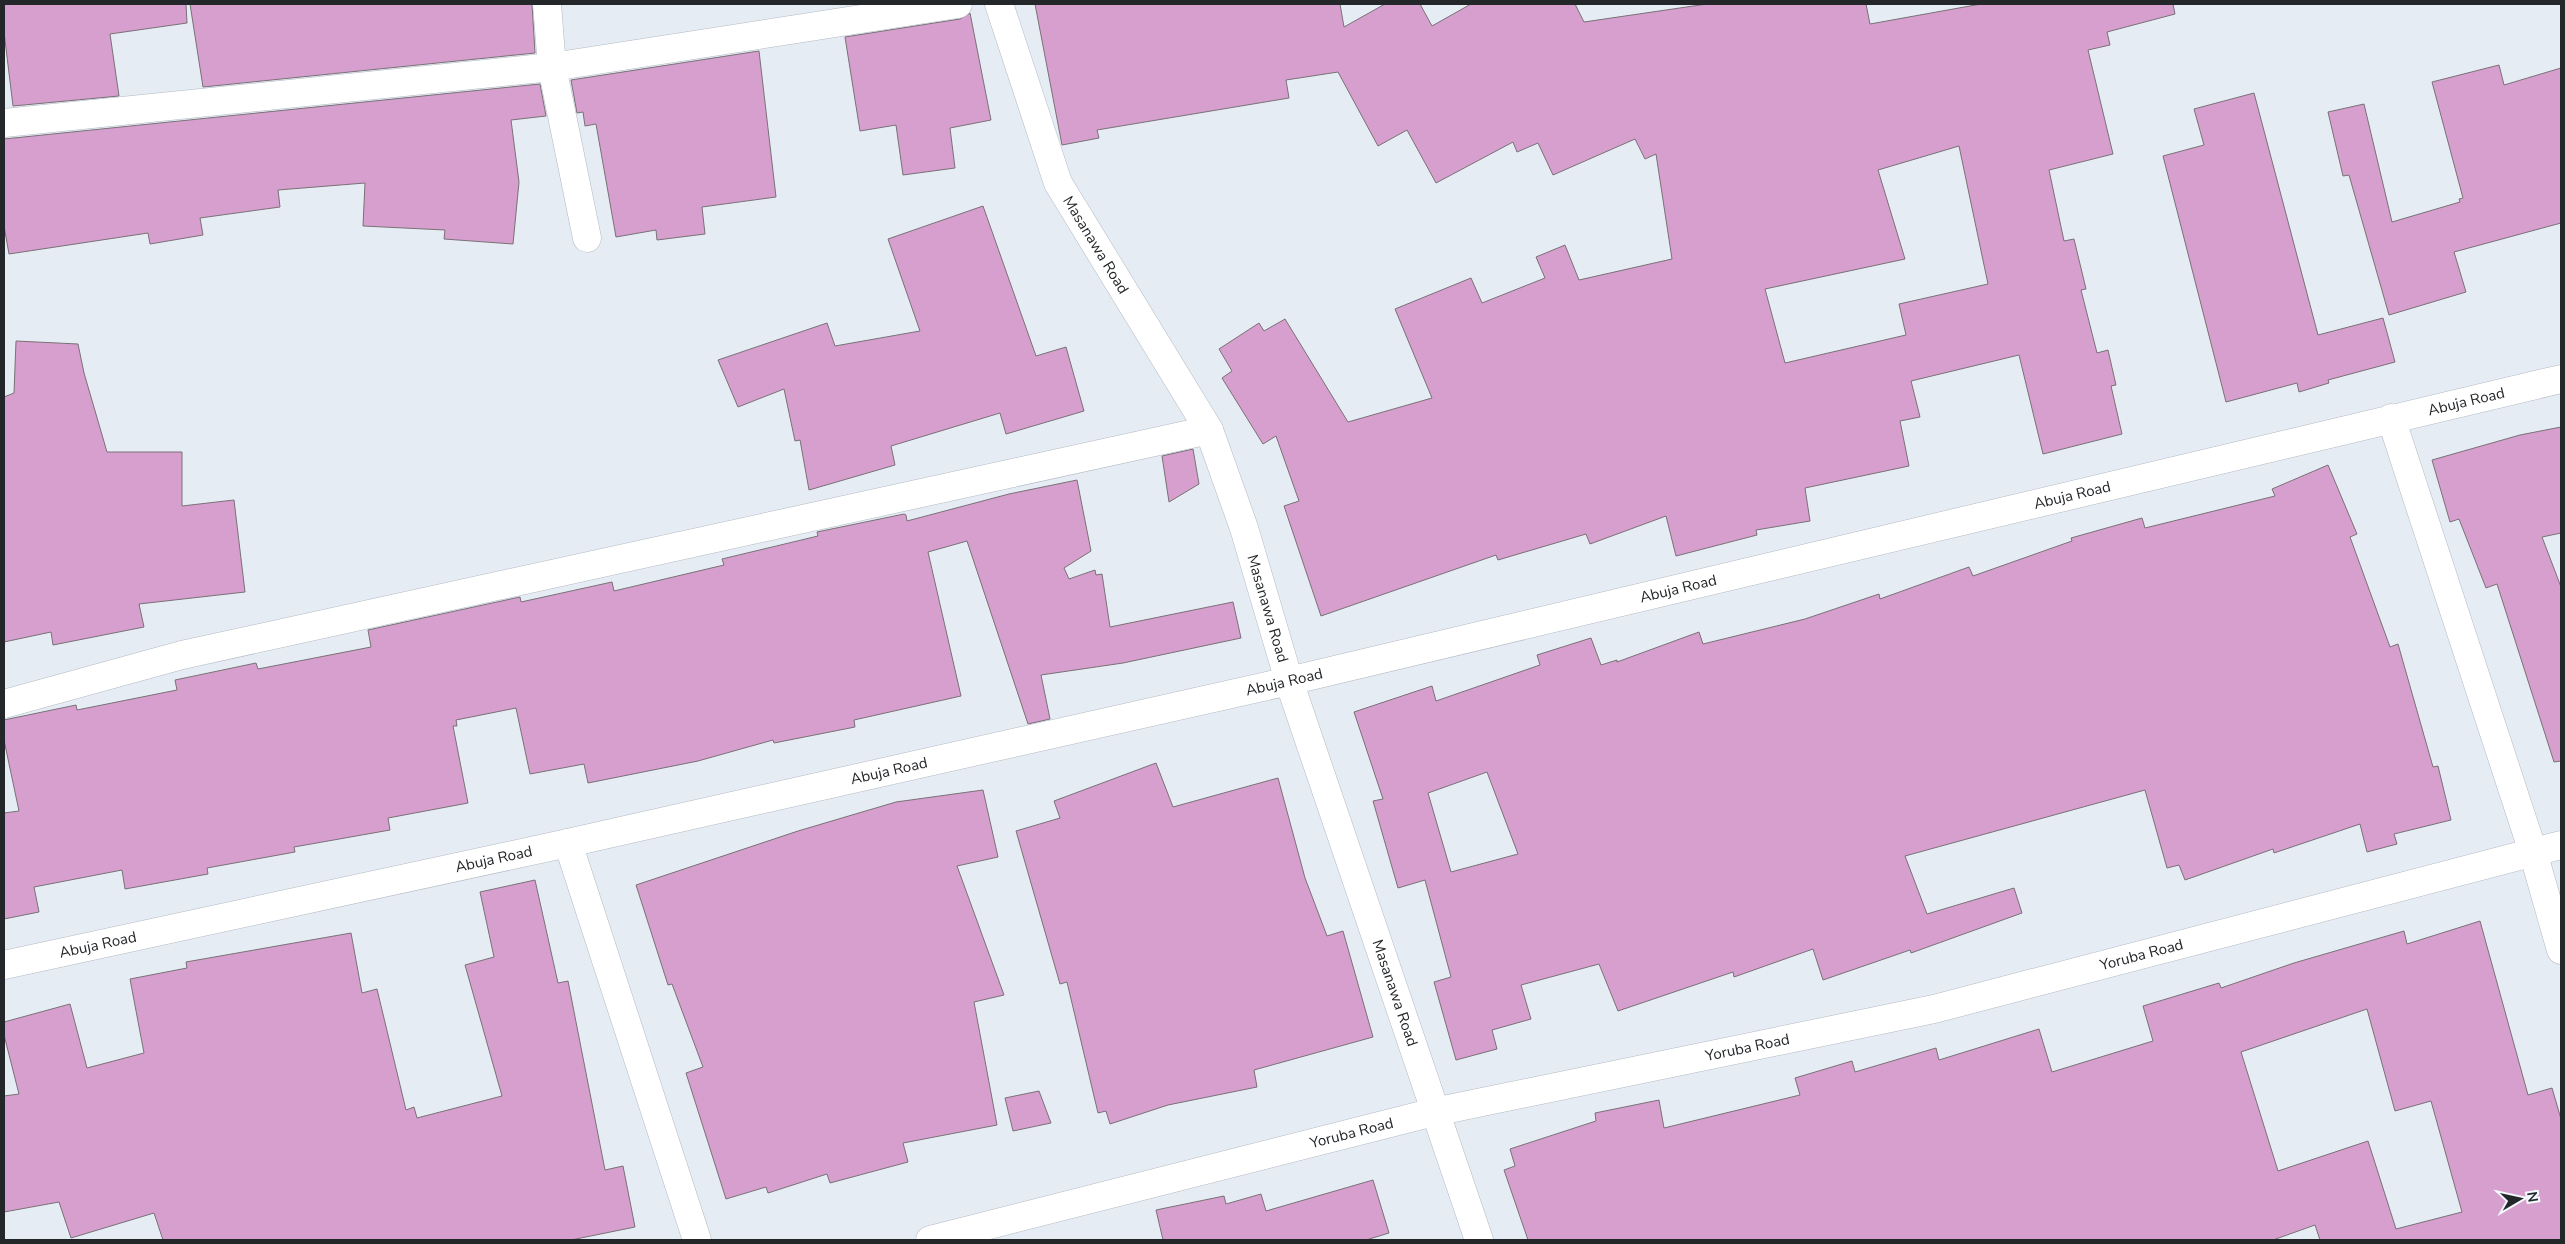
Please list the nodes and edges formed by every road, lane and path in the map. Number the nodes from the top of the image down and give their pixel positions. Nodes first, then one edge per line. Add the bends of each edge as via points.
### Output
1 (547, 4) edge
2 (958, 4) edge
3 (999, 4) edge
4 (552, 68) junction
5 (4, 123) edge
6 (587, 238) dead end
7 (2561, 379) edge
8 (2391, 418) junction
9 (1209, 430) junction
10 (1289, 681) junction
11 (4, 702) edge
12 (568, 843) junction
13 (2561, 845) edge
14 (2532, 852) junction
15 (2561, 950) edge
16 (4, 966) edge
17 (1434, 1112) junction
18 (697, 1240) edge
19 (930, 1240) edge
20 (1479, 1240) edge

1 - 4 street
2 - 4 street
3 - 9 street, Masanawa Road via 1058,183
4 - 5 street
4 - 6 street
7 - 8 street, Abuja Road
8 - 10 street, Abuja Road
8 - 14 street
9 - 10 street, Masanawa Road via 1244,528
9 - 11 street via 182,655
10 - 12 street, Abuja Road
10 - 17 street, Masanawa Road
12 - 16 street, Abuja Road
12 - 18 street
13 - 14 street, Yoruba Road
14 - 15 street
14 - 17 street, Yoruba Road via 1934,1009
17 - 19 street, Yoruba Road
17 - 20 street, Masanawa Road

